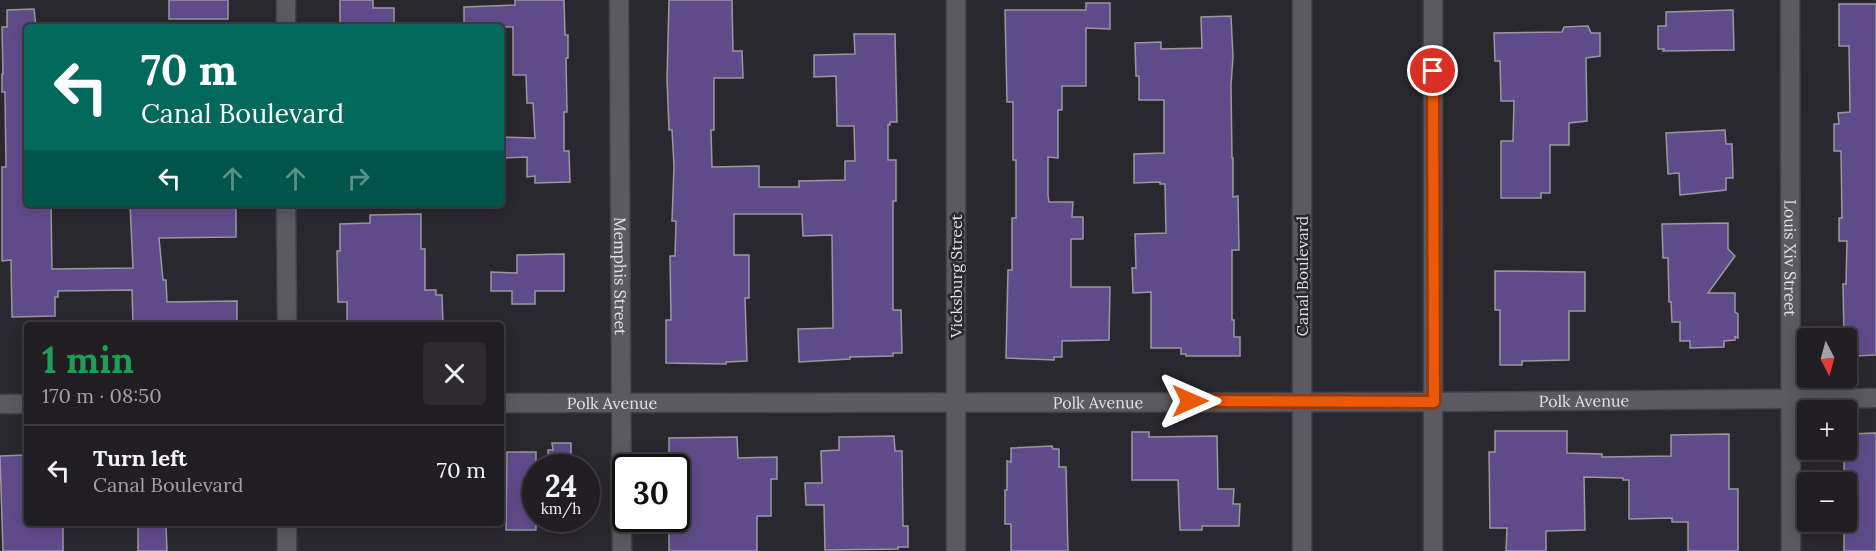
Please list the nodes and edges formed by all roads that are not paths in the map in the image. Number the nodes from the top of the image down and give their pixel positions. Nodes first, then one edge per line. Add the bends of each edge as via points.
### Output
1 (286, 0) edge
2 (619, 0) edge
3 (956, 0) edge
4 (1302, 0) edge
5 (1433, 0) edge
6 (1790, 0) edge
7 (286, 24) edge
8 (286, 207) edge
9 (287, 322) edge
10 (1876, 398) edge
11 (1790, 399) junction
12 (1301, 401) junction
13 (956, 402) junction
14 (1434, 402) junction
15 (504, 403) edge
16 (621, 403) junction
17 (0, 404) edge
18 (24, 404) edge
19 (287, 526) edge
20 (287, 551) edge
21 (622, 551) edge
22 (956, 551) edge
23 (1302, 551) edge
24 (1433, 551) edge
25 (1791, 551) edge

1 - 7 street
2 - 16 street, Memphis Street
3 - 13 street, Vicksburg Street
4 - 12 street, Canal Boulevard
5 - 14 street
6 - 11 street, Louis Xiv Street
8 - 9 street
10 - 11 street, Polk Avenue
11 - 14 street, Polk Avenue
11 - 25 street, Louis Xiv Street
12 - 13 street, Polk Avenue
12 - 14 street, Polk Avenue
12 - 23 street, Canal Boulevard
13 - 16 street, Polk Avenue
13 - 22 street, Vicksburg Street
14 - 24 street
15 - 16 street, Polk Avenue
16 - 21 street, Memphis Street
17 - 18 street
19 - 20 street

